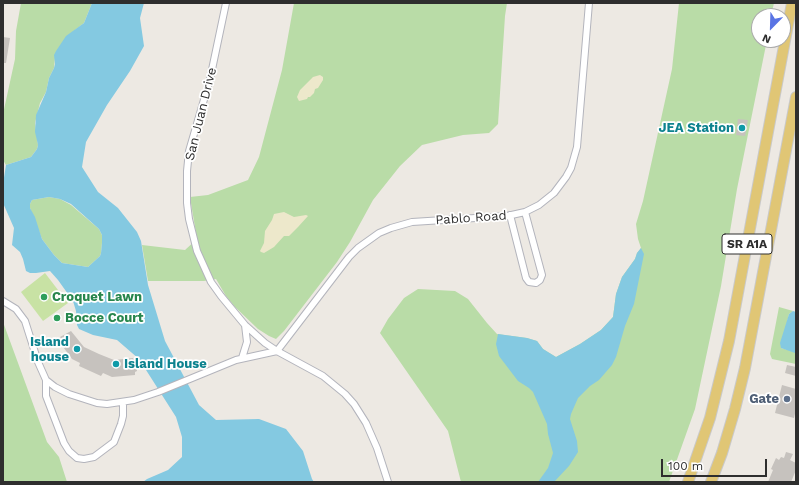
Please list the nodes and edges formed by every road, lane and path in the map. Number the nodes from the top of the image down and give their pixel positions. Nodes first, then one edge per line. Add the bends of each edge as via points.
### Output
1 (226, 3) edge
2 (589, 3) edge
3 (792, 3) edge
4 (796, 98) edge
5 (525, 212) junction
6 (510, 215) junction
7 (3, 301) edge
8 (245, 325) junction
9 (277, 351) junction
10 (242, 358) junction
11 (46, 380) junction
12 (122, 403) junction
13 (388, 482) edge
14 (688, 482) edge
15 (711, 482) edge

1 - 8 street, San Juan Drive via 210,78 189,151 187,203 192,235 204,267 221,296
2 - 5 street, Pablo Road via 574,160 554,193
3 - 14 main road, SR A1A via 723,370
4 - 15 main road, SR A1A via 745,368 735,409
5 - 6 street, Pablo Road
5 - 6 street via 542,275 536,283 529,282 526,278
6 - 9 street, Pablo Road via 412,222 379,233 349,257
7 - 11 street via 16,309 26,321
8 - 9 street, San Juan Drive via 265,344
8 - 10 street via 247,342
9 - 10 street
9 - 13 street, San Juan Drive via 322,375 354,404 377,448
10 - 12 street via 158,392
11 - 12 street via 55,387 83,399 107,404
11 - 12 street via 46,396 64,443 77,458 94,457 114,442 122,420

